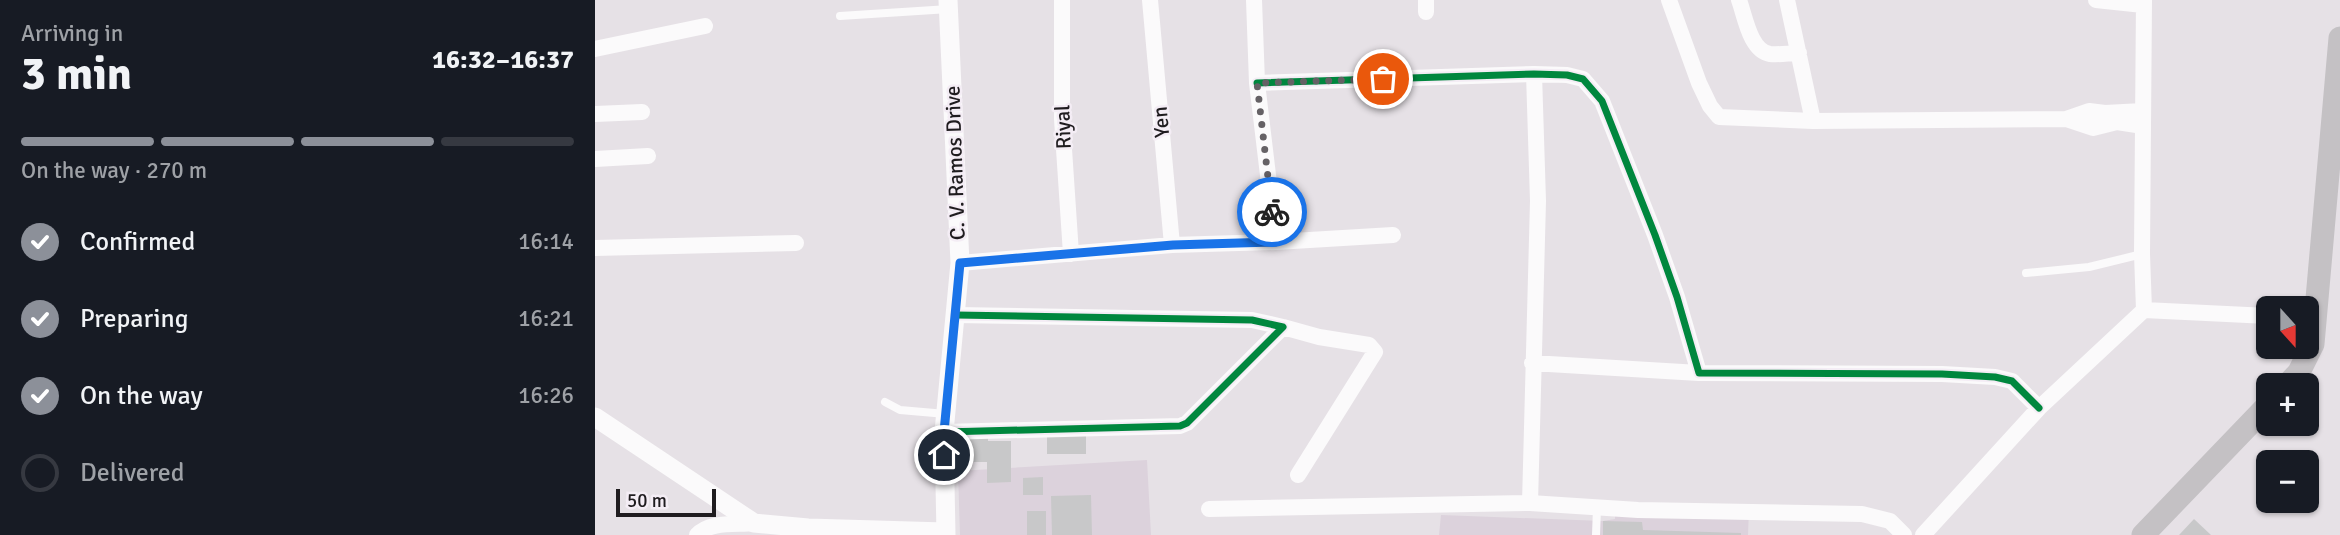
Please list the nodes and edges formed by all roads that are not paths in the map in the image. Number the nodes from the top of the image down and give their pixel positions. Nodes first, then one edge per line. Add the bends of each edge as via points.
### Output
1 (1062, 0) edge
2 (1150, 0) edge
3 (1254, 0) edge
4 (1669, 0) edge
5 (1739, 0) edge
6 (1787, 0) edge
7 (2095, 0) edge
8 (2143, 2) edge
9 (949, 5) edge
10 (840, 16) dead end
11 (705, 26) dead end
12 (2340, 38) edge
13 (595, 48) edge
14 (1799, 53) junction
15 (1534, 74) junction
16 (1257, 83) junction
17 (642, 112) dead end
18 (595, 114) edge
19 (2143, 118) junction
20 (1814, 121) junction
21 (648, 156) dead end
22 (595, 159) edge
23 (1393, 235) dead end
24 (1276, 242) junction
25 (796, 243) dead end
26 (1173, 245) junction
27 (595, 248) edge
28 (1071, 254) junction
29 (2142, 254) junction
30 (960, 263) junction
31 (2027, 273) dead end
32 (2314, 296) edge
33 (2144, 310) junction
34 (956, 315) junction
35 (2256, 315) edge
36 (1283, 327) junction
37 (1532, 363) junction
38 (1699, 373) junction
39 (885, 402) dead end
40 (2039, 408) junction
41 (595, 417) edge
42 (2256, 417) edge
43 (945, 423) junction
44 (1297, 475) dead end
45 (1530, 503) junction
46 (1597, 508) junction
47 (1209, 509) dead end
48 (754, 523) junction
49 (807, 532) edge
50 (945, 533) edge
51 (697, 535) edge
52 (1596, 535) edge
53 (1904, 535) edge
54 (1923, 535) edge
55 (2143, 535) edge

1 - 28 street, Riyal via 1062,119
2 - 26 street, Yen
3 - 16 street
4 - 20 street via 1699,83 1719,117
5 - 14 street via 1759,48 1767,54
6 - 14 street
7 - 8 street
8 - 19 street
9 - 10 lane
9 - 30 street, C. V. Ramos Drive
11 - 13 street
12 - 32 main road
14 - 20 street
15 - 16 street
15 - 37 street via 1538,201
15 - 38 street via 1583,79 1602,101 1660,247
16 - 24 street
17 - 18 street
19 - 20 street via 2089,111 2066,119
19 - 29 street
21 - 22 street
23 - 24 street
24 - 26 street
25 - 27 street
26 - 28 street
28 - 30 street
29 - 31 lane via 2089,267
29 - 33 street
30 - 34 street, C. V. Ramos Drive
33 - 35 street
33 - 40 street
34 - 36 street via 1252,320
34 - 43 street, C. V. Ramos Drive
36 - 43 street via 1180,426
36 - 44 street via 1369,345 1375,352
37 - 38 street
37 - 45 street
38 - 40 street via 1995,377 2012,381
39 - 43 lane
40 - 54 street
41 - 48 street
42 - 55 main road
43 - 50 street, C. V. Ramos Drive
45 - 46 street
45 - 47 street
46 - 52 lane
46 - 53 street via 1863,514 1890,521
48 - 49 street
48 - 51 street via 713,526
49 - 50 street

